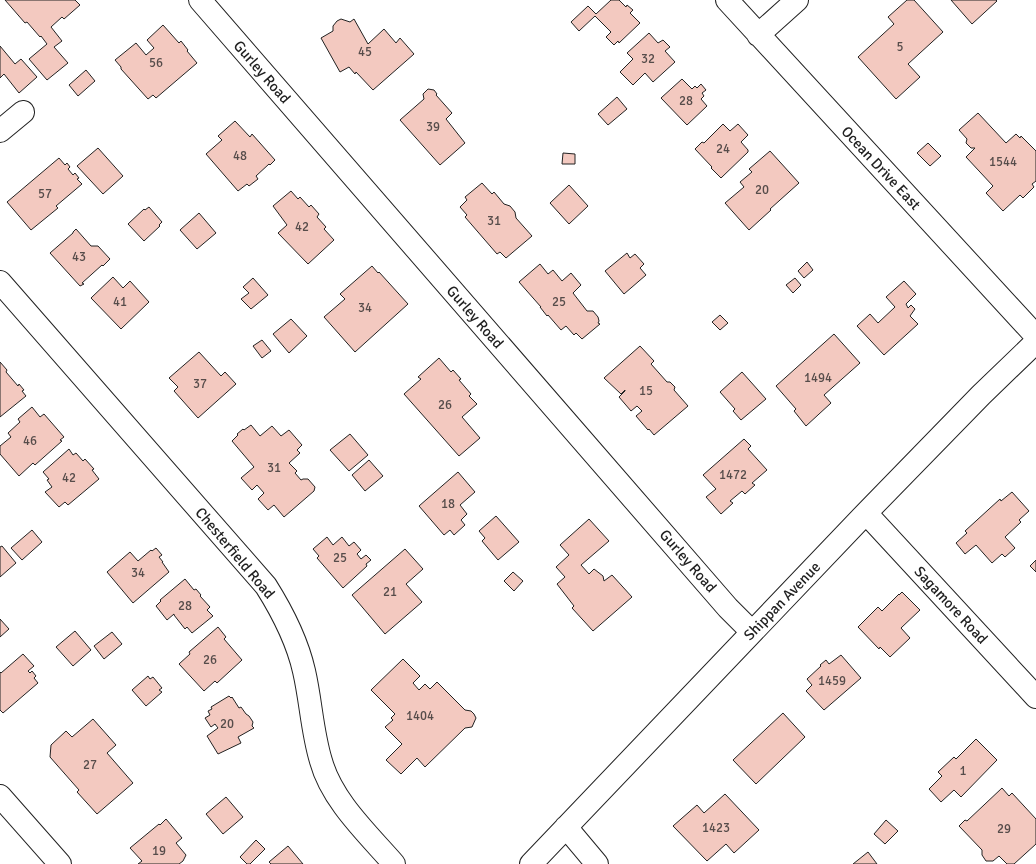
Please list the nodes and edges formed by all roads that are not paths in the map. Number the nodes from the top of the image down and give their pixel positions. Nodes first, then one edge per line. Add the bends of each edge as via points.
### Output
1 (200, 0) edge
2 (727, 0) edge
3 (797, 0) edge
4 (758, 35) junction
5 (23, 112) dead end
6 (0, 131) edge
7 (0, 282) edge
8 (1036, 336) edge
9 (1036, 342) edge
10 (866, 513) junction
11 (752, 632) junction
12 (1036, 697) edge
13 (0, 796) edge
14 (566, 827) junction
15 (60, 864) edge
16 (394, 864) edge
17 (531, 864) edge
18 (597, 864) edge

1 - 11 street, Gurley Road via 723,602
2 - 4 street, Ocean Drive East
3 - 4 street
4 - 8 street, Ocean Drive East
5 - 6 street
7 - 16 street, Chesterfield Road via 266,586 296,645 304,671 321,762 330,784 342,804
9 - 10 street, Shippan Avenue
10 - 11 street, Shippan Avenue
10 - 12 street, Sagamore Road
11 - 14 street, Shippan Avenue
13 - 15 street
14 - 17 street, Shippan Avenue
14 - 18 street

